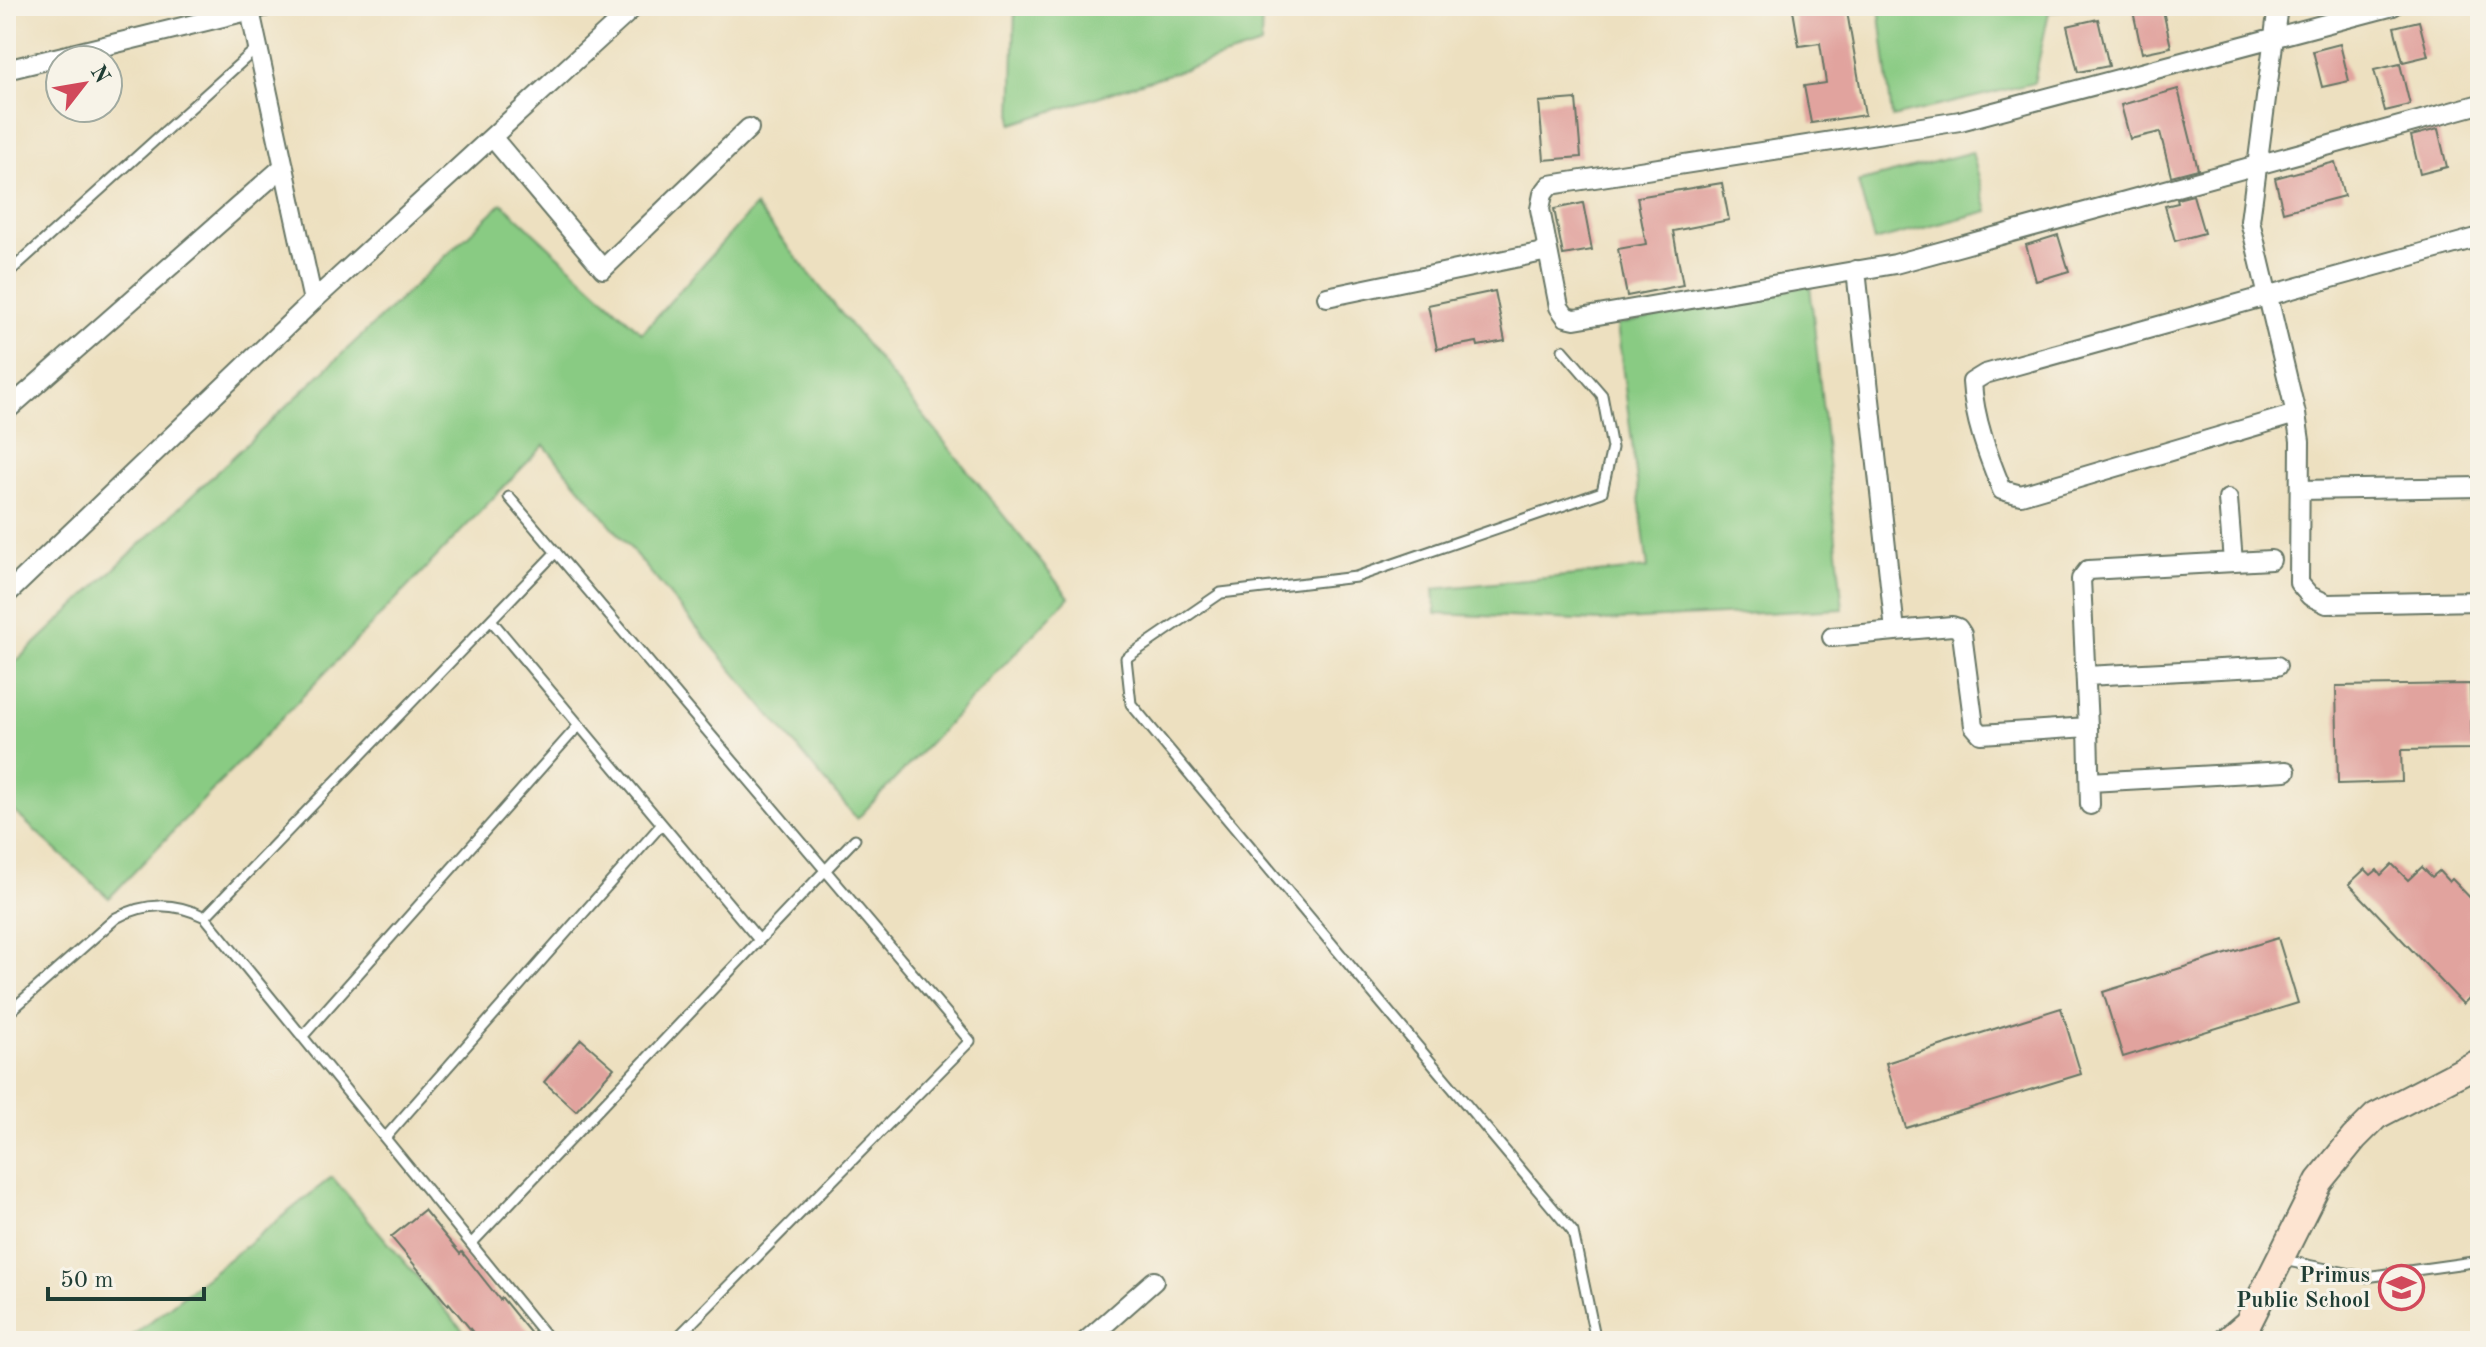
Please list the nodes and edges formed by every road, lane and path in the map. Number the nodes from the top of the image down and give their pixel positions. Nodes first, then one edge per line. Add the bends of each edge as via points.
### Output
1 (635, 6) edge
2 (2278, 6) edge
3 (2393, 6) edge
4 (256, 7) edge
5 (2274, 38) junction
6 (258, 47) junction
7 (6, 70) edge
8 (2480, 104) edge
9 (749, 128) dead end
10 (492, 137) junction
11 (2257, 165) junction
12 (284, 166) junction
13 (2480, 237) edge
14 (1548, 251) junction
15 (1856, 270) junction
16 (6, 275) edge
17 (2267, 294) junction
18 (1327, 297) dead end
19 (313, 301) junction
20 (1563, 350) dead end
21 (6, 411) edge
22 (2296, 414) junction
23 (2480, 487) edge
24 (2300, 490) junction
25 (509, 497) dead end
26 (2228, 499) dead end
27 (556, 552) junction
28 (2271, 560) dead end
29 (2233, 562) junction
30 (6, 595) edge
31 (2480, 601) edge
32 (491, 620) junction
33 (1895, 631) junction
34 (1832, 637) dead end
35 (2277, 666) dead end
36 (2086, 676) junction
37 (579, 725) junction
38 (2088, 727) junction
39 (2286, 771) dead end
40 (2090, 782) junction
41 (2090, 805) dead end
42 (662, 824) junction
43 (855, 839) dead end
44 (825, 870) junction
45 (205, 917) junction
46 (759, 940) junction
47 (8, 1010) edge
48 (302, 1037) junction
49 (2480, 1062) edge
50 (385, 1138) junction
51 (471, 1244) junction
52 (2280, 1260) junction
53 (2480, 1261) edge
54 (1154, 1281) dead end
55 (550, 1341) edge
56 (674, 1341) edge
57 (1086, 1341) edge
58 (1596, 1341) edge
59 (2227, 1341) edge

1 - 10 street
2 - 5 street
3 - 5 street
4 - 6 street
4 - 7 street
5 - 11 street
5 - 14 street via 1960,121 1550,185 1540,209
6 - 12 street
6 - 16 lane
8 - 11 street
9 - 10 street via 603,269
10 - 19 street
11 - 15 street via 1895,264
11 - 17 street via 2250,221
12 - 19 street
12 - 21 street
13 - 17 street
14 - 15 street via 1559,307 1575,319
14 - 18 street
15 - 33 street
17 - 22 street
17 - 22 street via 1985,374 1972,382 1973,400 2002,490 2021,495
19 - 30 street
20 - 58 lane via 1602,395 1612,448 1602,492 1356,577 1221,593 1126,658 1131,704 1573,1232
22 - 24 street
23 - 24 street
24 - 31 street via 2299,583 2310,596 2327,604
25 - 27 lane
26 - 29 street
27 - 32 lane
27 - 44 lane
28 - 29 street
29 - 36 street via 2083,573
32 - 37 lane
32 - 45 lane
33 - 34 street
33 - 38 street via 1958,628 1976,731 1981,734
35 - 36 street
36 - 38 street
37 - 42 lane
37 - 48 lane
38 - 40 street
39 - 40 street
40 - 41 street
42 - 46 lane
42 - 50 lane
43 - 44 lane
44 - 46 lane
44 - 56 lane via 970,1041
45 - 47 lane via 174,906 129,911
45 - 48 lane
46 - 51 lane
48 - 50 lane
49 - 52 main road via 2376,1116 2319,1181
50 - 51 lane
51 - 55 lane
52 - 53 lane via 2366,1277
52 - 59 main road via 2248,1323
54 - 57 street

